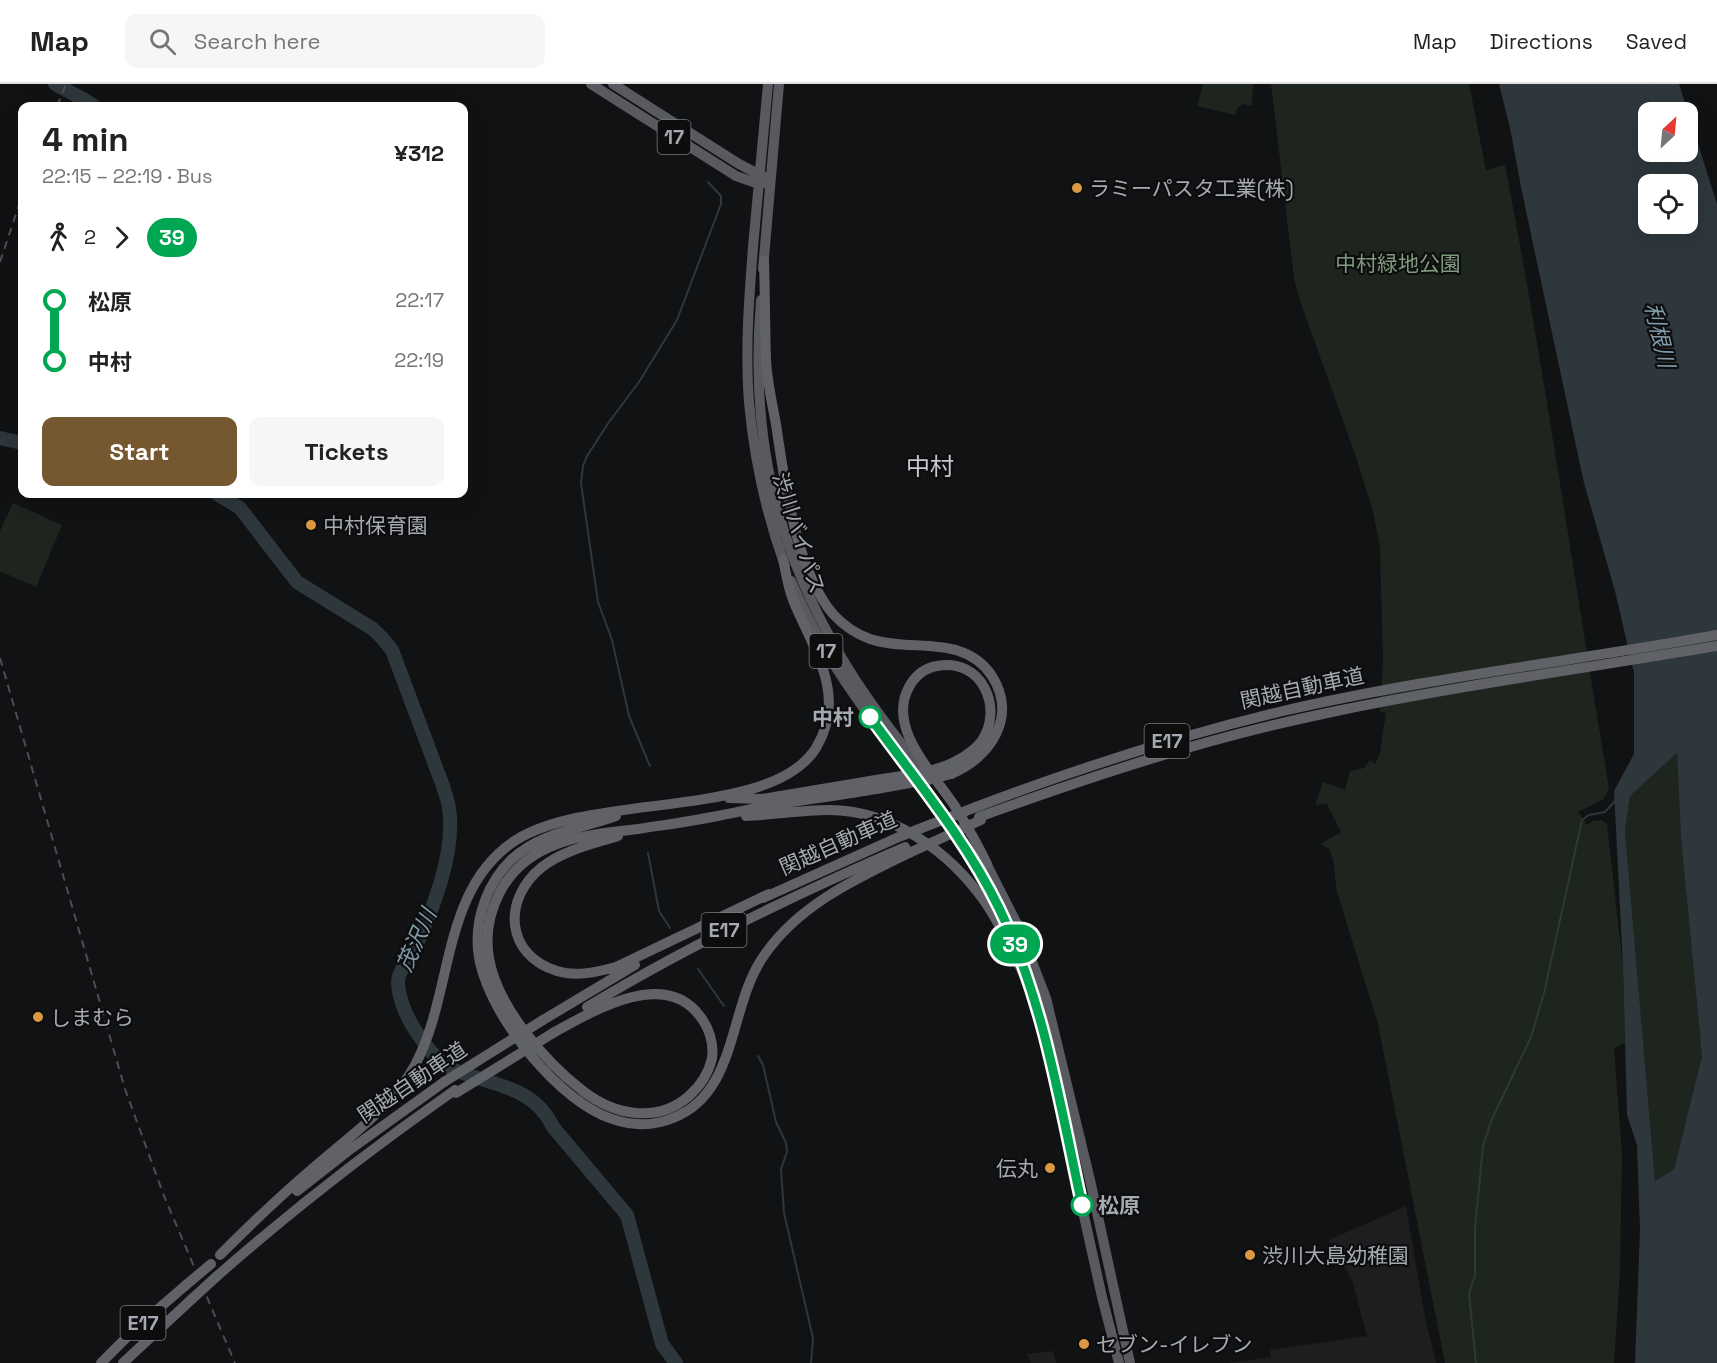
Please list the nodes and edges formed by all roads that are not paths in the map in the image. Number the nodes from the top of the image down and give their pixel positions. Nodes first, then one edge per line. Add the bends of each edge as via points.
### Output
1 (591, 84) edge
2 (613, 84) edge
3 (768, 84) edge
4 (779, 84) edge
5 (622, 104) junction
6 (620, 116) dead end
7 (759, 179) junction
8 (771, 182) junction
9 (764, 260) junction
10 (783, 559) junction
11 (1717, 635) edge
12 (1717, 646) edge
13 (1364, 700) junction
14 (949, 770) junction
15 (876, 785) junction
16 (714, 796) junction
17 (641, 807) junction
18 (979, 814) junction
19 (714, 817) junction
20 (645, 828) junction
21 (905, 845) junction
22 (987, 864) junction
23 (769, 894) junction
24 (1032, 991) junction
25 (551, 1031) junction
26 (1058, 1069) junction
27 (315, 1172) junction
28 (101, 1363) edge
29 (123, 1363) edge
30 (1119, 1363) edge
31 (1130, 1363) edge

1 - 5 highway, 17
2 - 7 highway, 17
3 - 7 highway, 渋川バイパス / 17
4 - 8 highway, 渋川バイパス / 17
5 - 6 highway
5 - 7 highway, 17 via 736,176
7 - 8 highway, 17
7 - 10 highway, 渋川バイパス / 17 via 748,326 749,400 756,459
8 - 9 highway, 渋川バイパス / 17
9 - 14 highway via 766,363 783,476 794,524 816,588 833,614 862,636 959,651 982,664 997,686 1002,712 996,736 973,764
9 - 22 highway, 渋川バイパス / 17 via 759,404 768,472 789,549 841,657
10 - 16 highway via 793,599 827,685 827,723 809,757 790,774 750,790
10 - 24 highway, 渋川バイパス / 17 via 802,607 834,664 975,863 1000,909
11 - 13 highway, 関越自動車道 / E17 via 1448,679
12 - 13 highway, 関越自動車道 / E17
13 - 18 highway, 関越自動車道 / E17 via 1118,768
13 - 18 highway, 関越自動車道 / E17 via 1283,711 1185,736 1078,770
14 - 15 highway, bridge
14 - 22 highway via 975,748 987,731 991,714 988,694 978,676 965,668 943,665 926,669 910,685 903,704 905,726
15 - 16 highway via 762,799
15 - 19 highway
16 - 17 highway
17 - 21 highway via 555,833 524,849 491,887 477,934 481,966 491,995 534,1058 583,1104 631,1124 672,1119 709,1092 720,1072 744,993 774,942 805,912
17 - 27 highway via 549,825 516,840 491,862 463,907 438,1009 410,1075 384,1106
18 - 21 highway, 関越自動車道 / E17, bridge
19 - 20 highway
19 - 24 highway via 829,810 867,815 902,829 936,850 964,875 995,919
20 - 23 highway via 571,851 532,877 514,915 515,929 526,952 559,972 601,971
20 - 25 highway via 559,842 518,868 494,905 488,932 490,961 514,1017 570,1081 597,1101 624,1112 663,1111 684,1101 707,1073 712,1047 705,1024 689,1005 667,996 613,1002
21 - 23 highway, 関越自動車道 / E17
21 - 25 highway, 関越自動車道 / E17 via 718,933
22 - 26 highway, 渋川バイパス / 17 via 1036,969 1046,998
23 - 27 highway, 関越自動車道 / E17, bridge via 543,1020 444,1082
24 - 26 highway, 渋川バイパス / 17
25 - 29 highway, 関越自動車道 / E17, bridge via 396,1131 275,1226
26 - 30 highway, 17 via 1102,1298
26 - 31 highway, 17
27 - 28 highway, 関越自動車道 / E17, bridge

